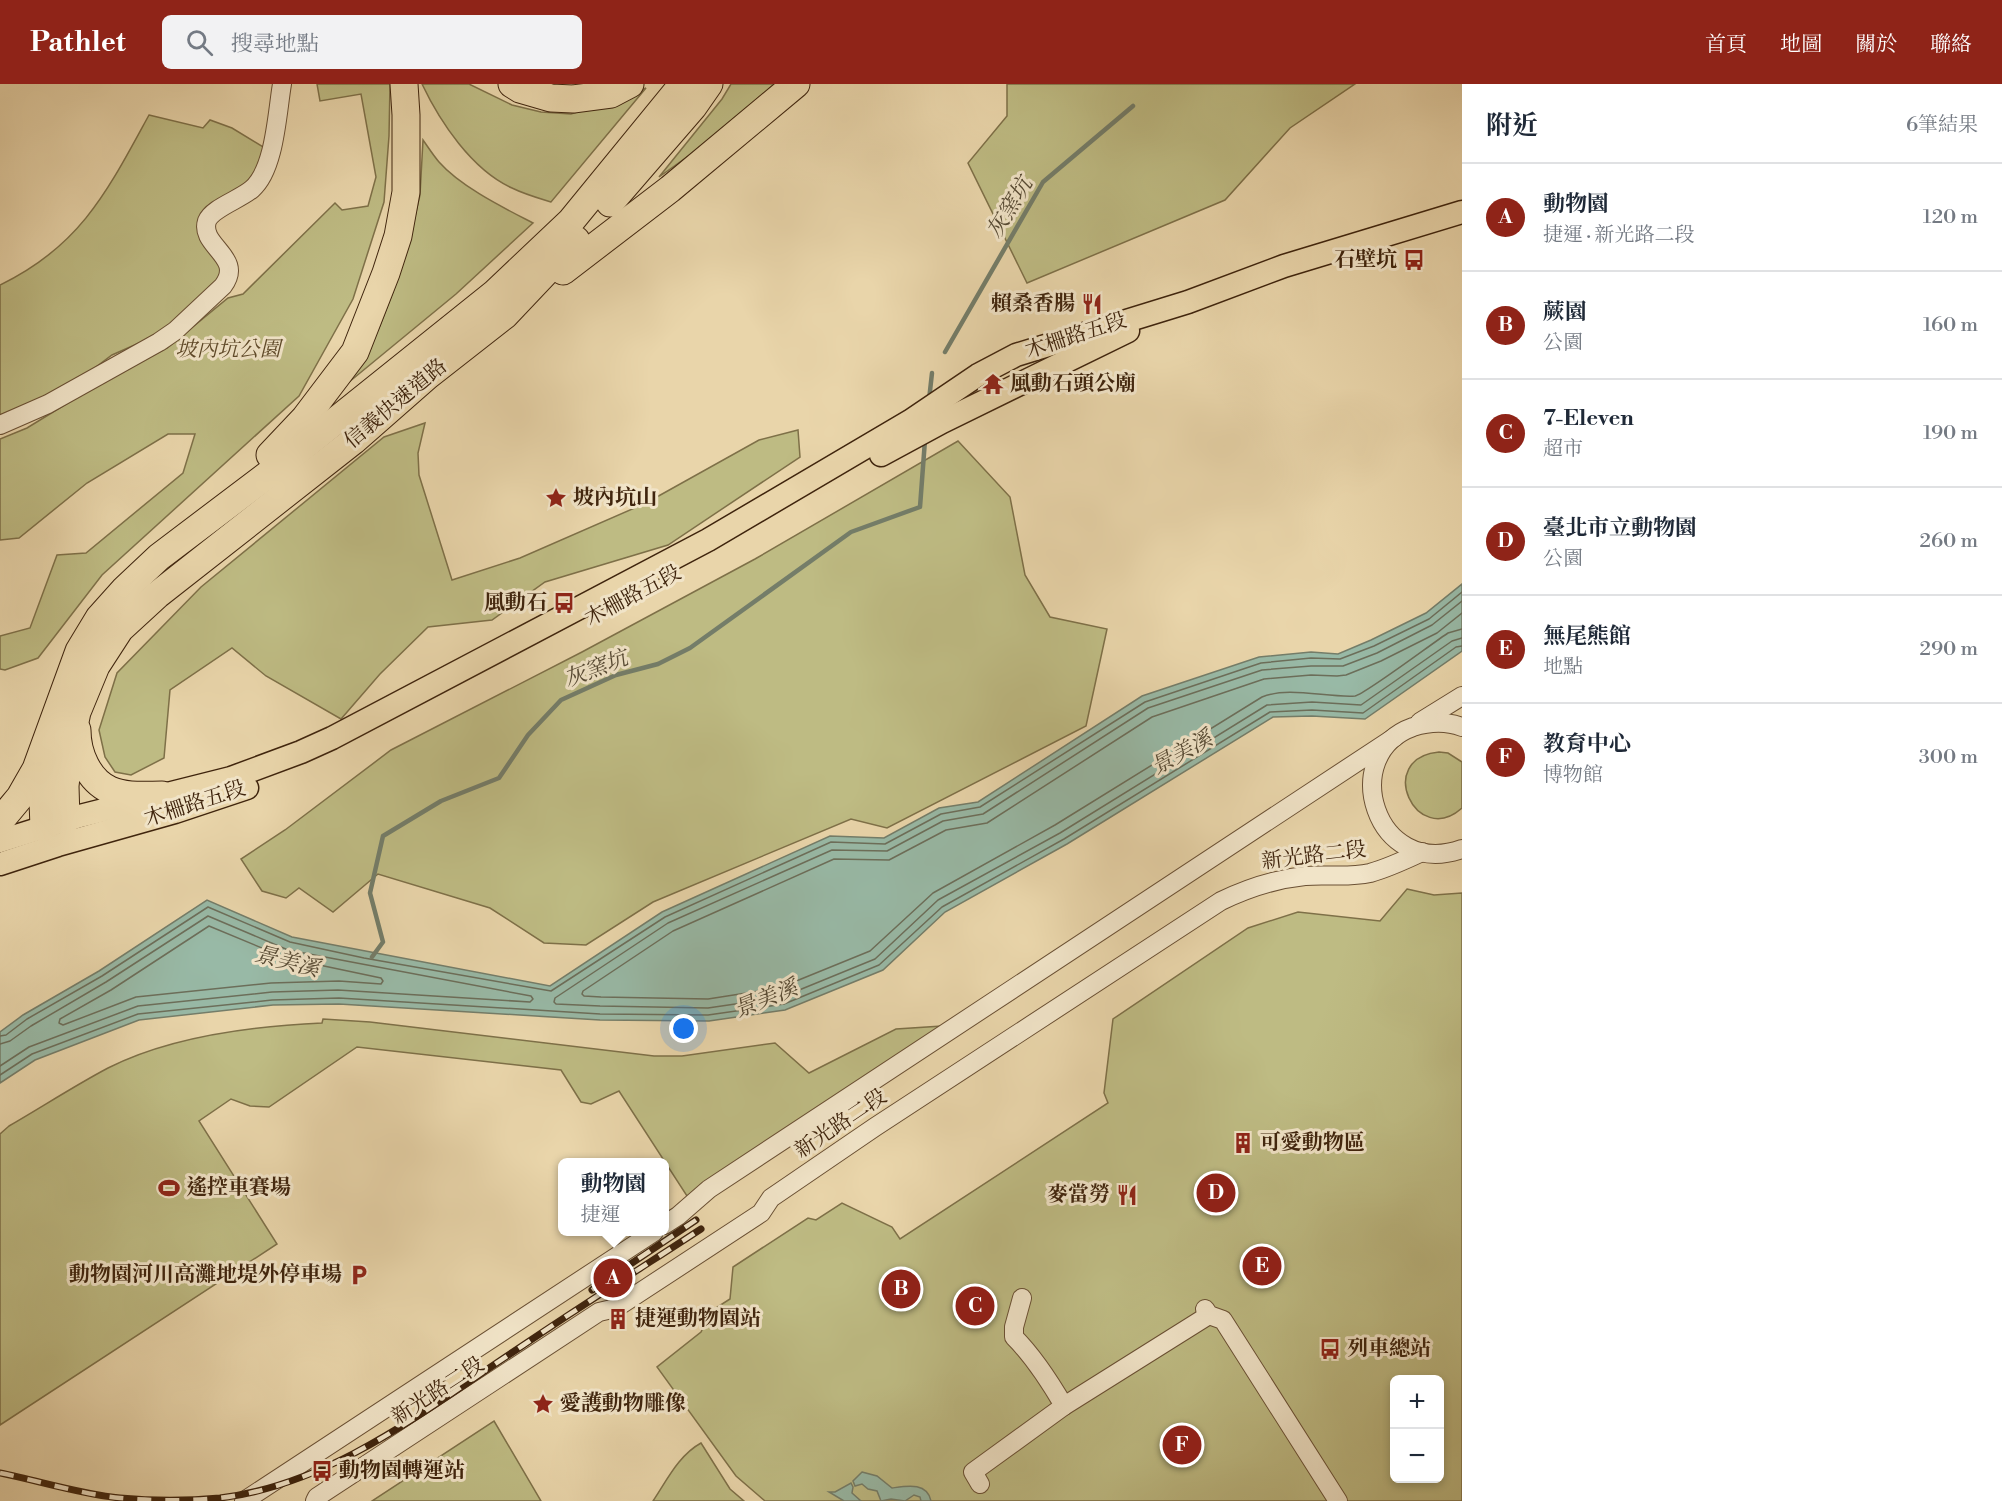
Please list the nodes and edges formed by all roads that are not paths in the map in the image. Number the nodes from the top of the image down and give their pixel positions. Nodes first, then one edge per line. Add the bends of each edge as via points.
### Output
1 (282, 84) edge
2 (404, 84) edge
3 (512, 84) edge
4 (630, 84) edge
5 (683, 84) edge
6 (709, 84) edge
7 (796, 84) edge
8 (1462, 212) edge
9 (1188, 302) junction
10 (505, 315) junction
11 (1039, 347) junction
12 (1039, 375) junction
13 (949, 408) junction
14 (0, 425) edge
15 (202, 525) junction
16 (1462, 696) edge
17 (68, 709) junction
18 (1462, 727) edge
19 (1402, 733) junction
20 (162, 795) junction
21 (0, 821) edge
22 (56, 830) junction
23 (0, 841) edge
24 (1462, 849) edge
25 (1429, 853) junction
26 (1462, 858) edge
27 (0, 864) edge
28 (669, 1222) edge
29 (648, 1236) edge
30 (1022, 1298) dead end
31 (1064, 1406) junction
32 (980, 1484) dead end
33 (244, 1501) edge
34 (315, 1501) edge
35 (1338, 1501) edge

1 - 14 street via 271,148 260,180 208,221 206,230 226,259 229,279 159,342 48,404
2 - 15 highway via 406,192 398,236 355,352 305,418
3 - 4 highway via 551,98 573,99 611,94
5 - 15 highway, 信義快速道路 via 571,221 495,293
6 - 10 highway, 信義快速道路 via 608,205
7 - 10 highway via 670,189
8 - 9 main road, 木柵路五段 via 1284,267
9 - 11 main road, 木柵路五段
9 - 12 main road, 木柵路五段
10 - 17 highway, 信義快速道路 via 353,441 149,601 120,629
11 - 12 main road
11 - 13 main road, 木柵路五段 via 978,375
12 - 13 main road, 木柵路五段
13 - 20 main road, 木柵路五段 via 667,563 332,738 250,772
13 - 22 main road, 木柵路五段 via 872,460 675,575 307,765 175,812
15 - 17 highway, 信義快速道路 via 159,557 99,618 79,651
16 - 19 street, 新光路二段
17 - 20 highway via 81,757 99,784 131,795
17 - 21 highway via 20,797
17 - 22 highway via 45,775 43,812
18 - 19 street via 1440,722
19 - 25 street via 1378,760 1373,774 1373,803 1382,823 1396,839
19 - 28 street, 新光路二段 via 709,1189
20 - 22 main road, 木柵路五段
22 - 23 main road
22 - 27 main road
24 - 25 street, 新光路二段
25 - 26 street
25 - 34 street, 新光路二段 via 1368,873 1279,879 1221,901 856,1140 771,1198 761,1213 616,1308 599,1312
29 - 33 street, 新光路二段
30 - 31 street via 1014,1337
31 - 32 street via 973,1472
31 - 35 street via 1207,1312 1223,1320

